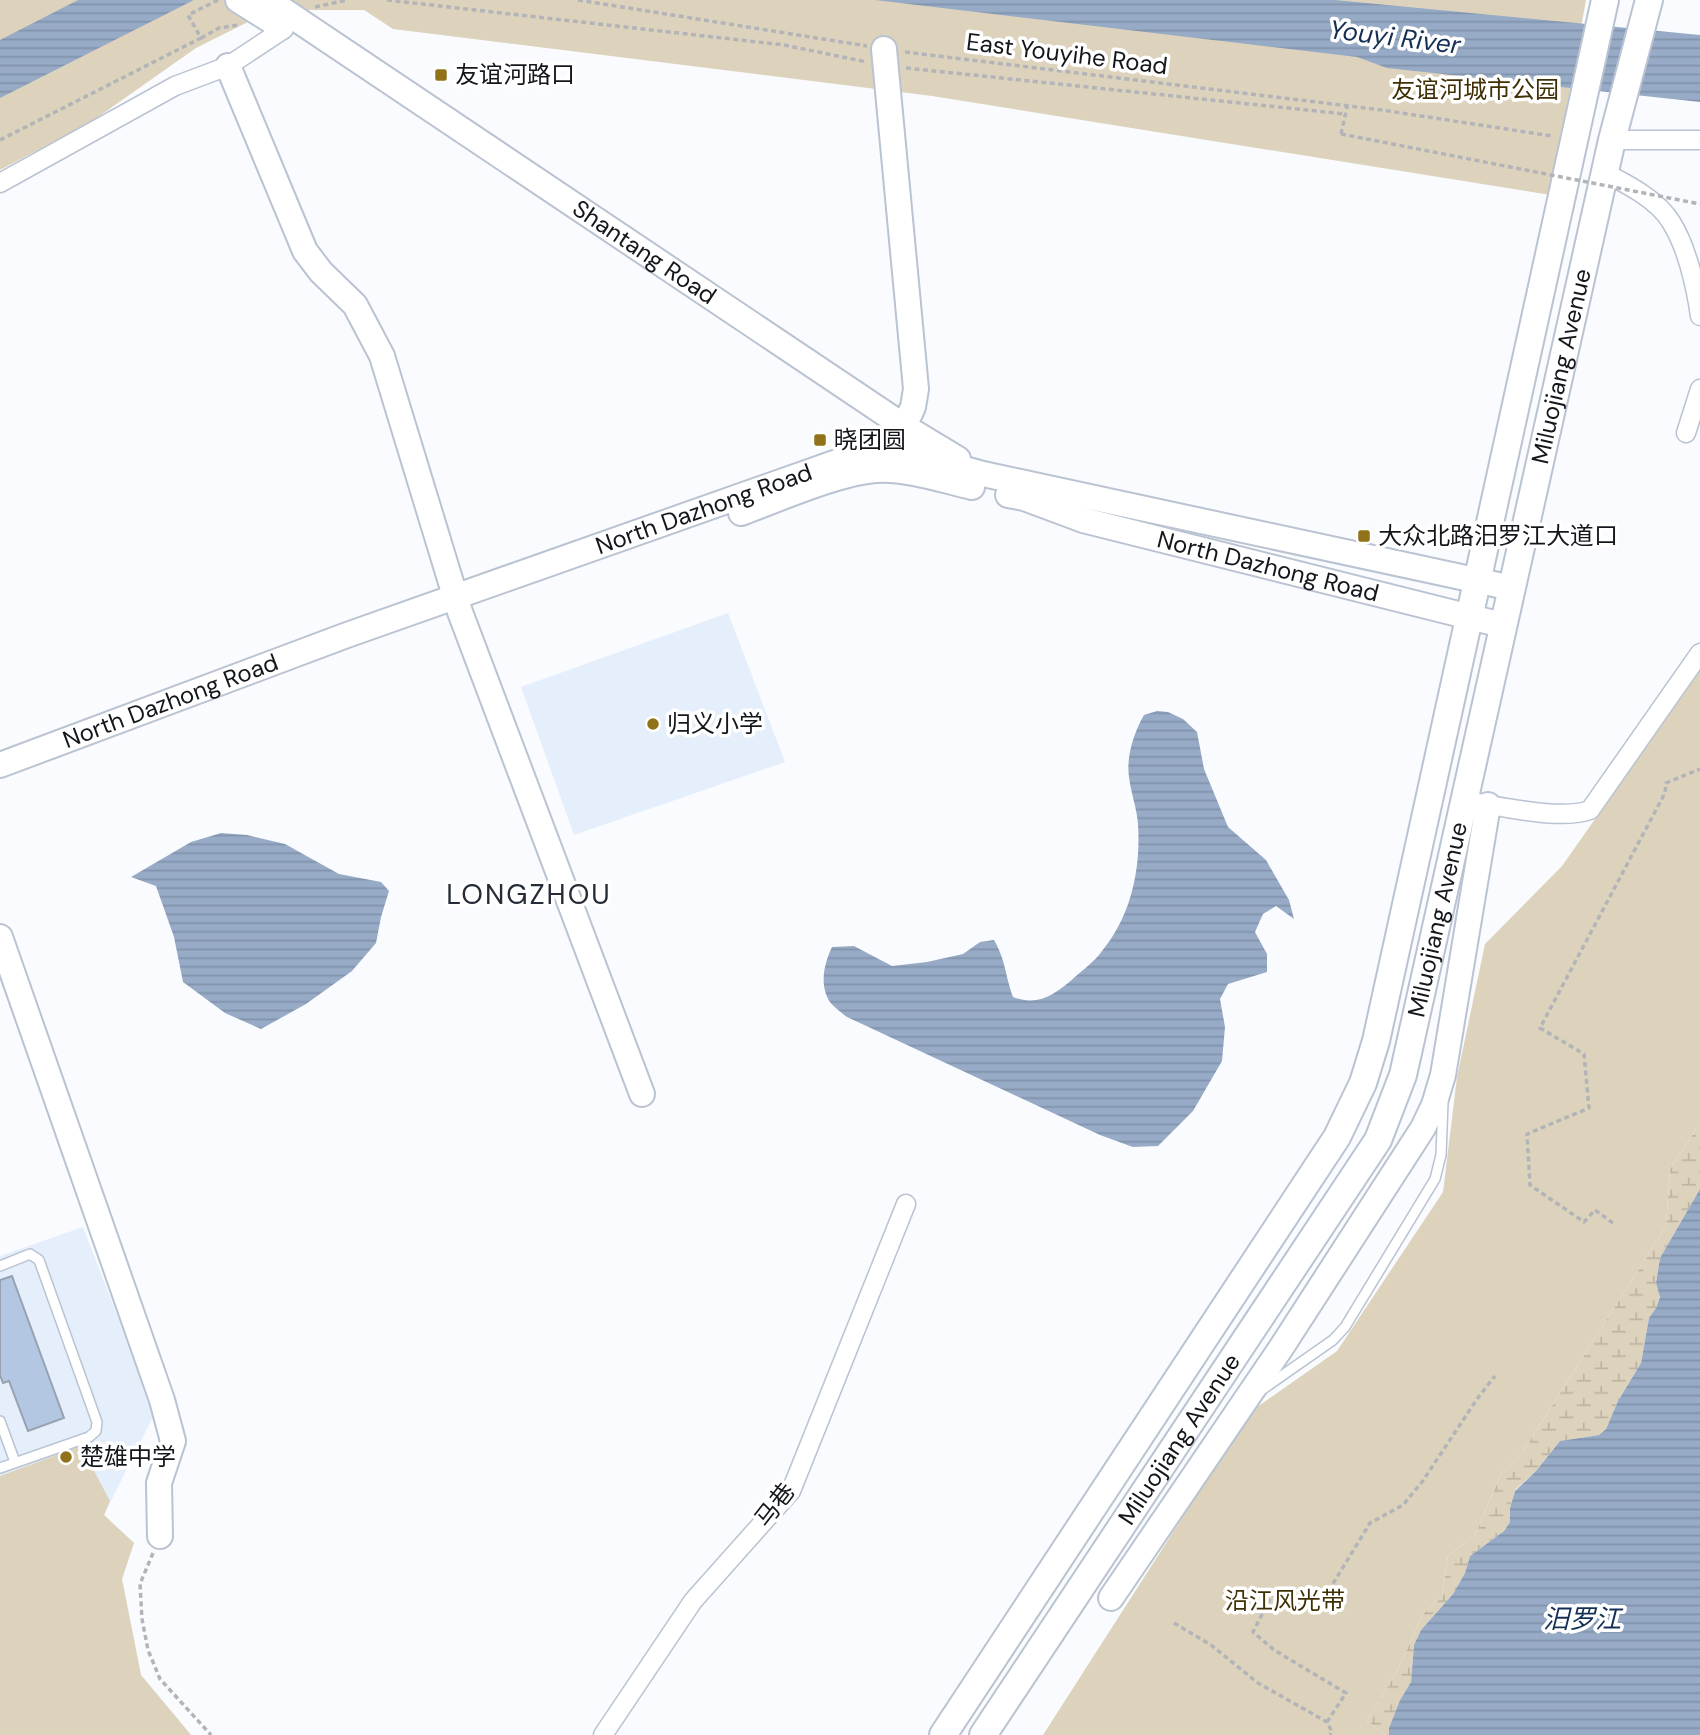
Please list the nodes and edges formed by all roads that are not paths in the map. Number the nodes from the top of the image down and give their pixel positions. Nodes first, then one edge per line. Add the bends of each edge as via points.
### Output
1 (1605, 0) edge
2 (251, 2) edge
3 (1648, 5) edge
4 (284, 29) junction
5 (884, 49) road end
6 (228, 66) junction
7 (1612, 140) junction
8 (1700, 140) edge
9 (1605, 173) junction
10 (0, 183) edge
11 (1692, 255) edge
12 (1700, 316) edge
13 (1700, 389) edge
14 (1686, 433) dead end
15 (899, 437) junction
16 (854, 473) junction
17 (985, 482) junction
18 (1024, 498) joint
19 (1477, 581) junction
20 (1511, 588) junction
21 (458, 605) junction
22 (1469, 616) junction
23 (1502, 625) junction
24 (1700, 653) edge
25 (0, 765) edge
26 (0, 782) edge
27 (1476, 803) junction
28 (0, 937) edge
29 (1443, 1075) junction
30 (642, 1094) dead end
31 (906, 1205) dead end
32 (0, 1266) edge
33 (1241, 1403) junction
34 (0, 1421) edge
35 (15, 1462) junction
36 (0, 1468) edge
37 (160, 1536) road end
38 (1111, 1598) dead end
39 (603, 1735) edge
40 (943, 1735) edge
41 (983, 1735) edge

1 - 19 main road, Miluojiang Avenue via 1563,135
2 - 4 main road, Shantang Road
2 - 15 main road, Shantang Road
3 - 7 main road, Miluojiang Avenue
4 - 6 street
4 - 15 main road, Shantang Road
5 - 15 main road via 916,389
6 - 10 street via 175,86
6 - 21 main road via 305,251 355,305 382,356
7 - 8 street
7 - 9 main road, Miluojiang Avenue
9 - 11 street via 1654,205
9 - 20 main road, Miluojiang Avenue
11 - 12 street
13 - 14 street
15 - 16 main road via 881,459
15 - 17 main road, Shantang Road
15 - 17 main road, North Dazhong Road
15 - 21 main road, North Dazhong Road
16 - 17 main road, North Dazhong Road via 892,470
16 - 21 main road, North Dazhong Road
17 - 18 main road, Shantang Road
17 - 19 main road, North Dazhong Road
18 - 22 main road, North Dazhong Road via 1083,520
19 - 20 main road, North Dazhong Road
19 - 22 main road, Miluojiang Avenue
20 - 23 main road, Miluojiang Avenue
21 - 25 main road, North Dazhong Road
21 - 26 main road, North Dazhong Road
21 - 30 main road
22 - 23 main road, North Dazhong Road
22 - 40 main road, Miluojiang Avenue via 1363,1083 1337,1137
23 - 27 main road, Miluojiang Avenue
24 - 27 street via 1590,810 1560,814
27 - 29 main road
27 - 41 main road, Miluojiang Avenue via 1403,1075 1378,1140
28 - 37 main road via 173,1441 159,1483
29 - 33 main road via 1423,1128
29 - 33 lane via 1441,1155 1427,1194 1345,1327 1304,1362
31 - 39 street, 马巷 via 791,1491 693,1601
32 - 35 lane via 30,1254 39,1260 97,1422 89,1437
33 - 38 main road
34 - 35 lane
35 - 36 lane

